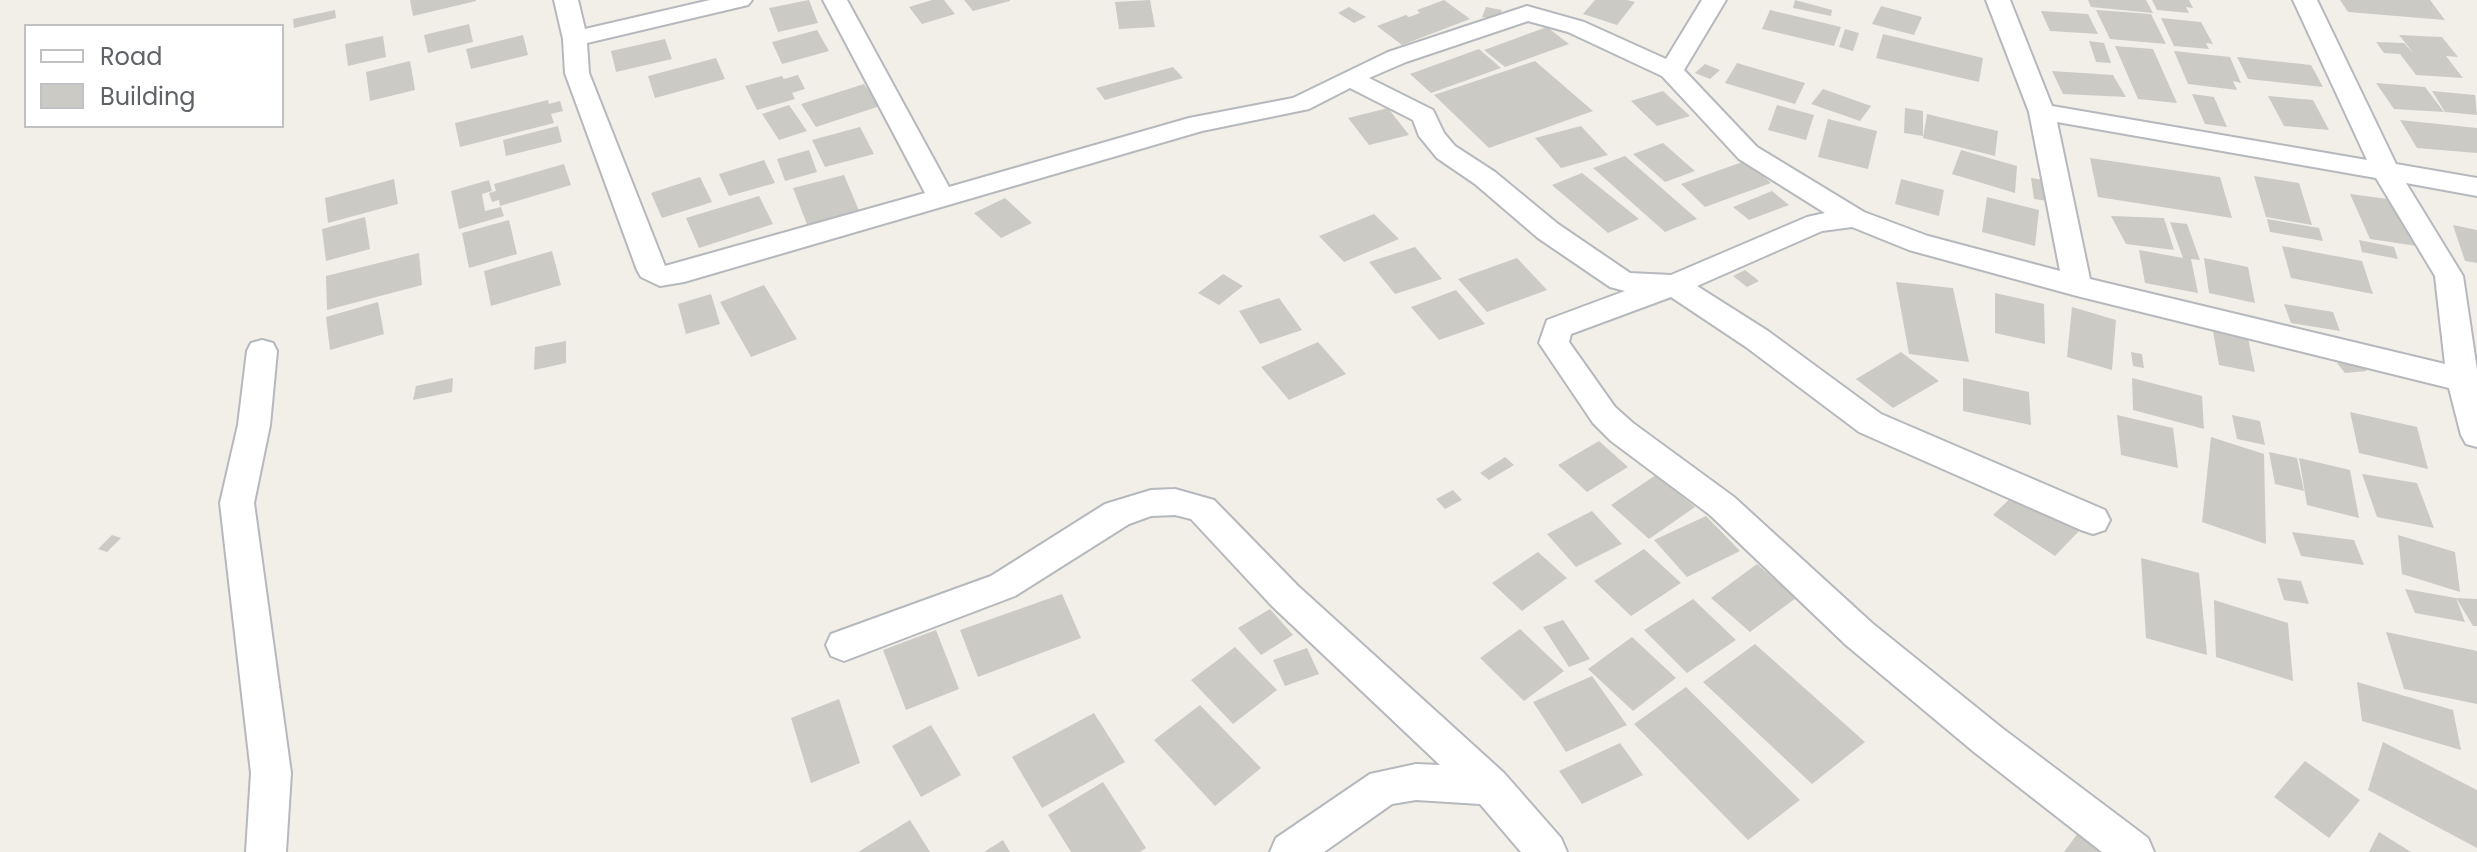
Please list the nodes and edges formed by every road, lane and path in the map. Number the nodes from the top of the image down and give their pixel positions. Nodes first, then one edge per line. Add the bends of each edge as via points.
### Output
1 (566, 0) edge
2 (740, 0) edge
3 (835, 0) edge
4 (1714, 0) edge
5 (1998, 0) edge
6 (2305, 0) edge
7 (575, 39) junction
8 (1671, 71) junction
9 (1351, 79) junction
10 (2042, 112) junction
11 (2387, 174) junction
12 (2477, 187) edge
13 (941, 197) junction
14 (1854, 218) junction
15 (1674, 285) junction
16 (2077, 286) junction
17 (262, 351) dead end
18 (2470, 382) edge
19 (2477, 435) edge
20 (2093, 520) dead end
21 (844, 645) dead end
22 (1490, 786) junction
23 (266, 852) edge
24 (1290, 852) edge
25 (1547, 852) edge
26 (2134, 852) edge

1 - 7 street
2 - 7 street
3 - 13 street
4 - 8 street
5 - 10 street
6 - 11 street
7 - 13 street via 577,73 651,270 660,276
8 - 9 street via 1576,27 1527,13 1397,57
8 - 14 street via 1748,153
9 - 13 street via 1300,104 1198,124
9 - 15 street via 1424,116 1446,152 1620,280
10 - 11 street
10 - 16 street
11 - 12 street
11 - 18 street via 2449,276
14 - 15 street via 1817,223
14 - 16 street via 1919,243
15 - 20 street via 1870,423
15 - 26 street via 1558,328 1554,343 1604,415 1722,506 1894,663
16 - 18 street
17 - 23 street via 254,425 237,503 271,773
18 - 19 street
21 - 22 street via 1003,586 1117,514 1175,502 1202,509 1285,596
22 - 24 street via 1416,782 1384,787
22 - 25 street

